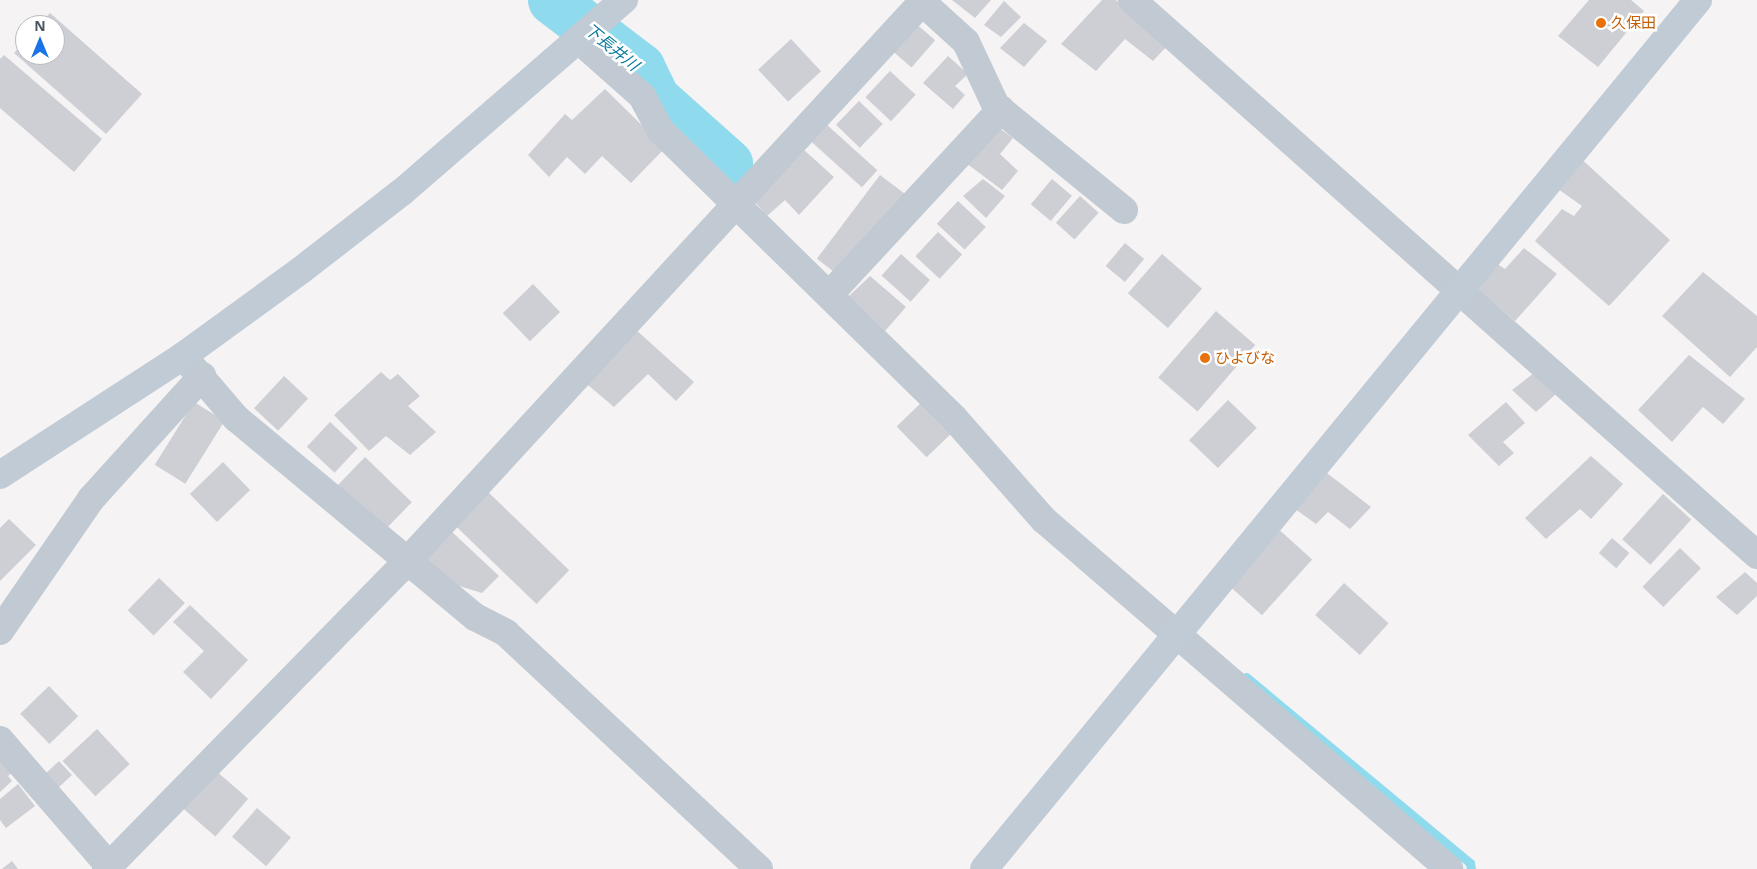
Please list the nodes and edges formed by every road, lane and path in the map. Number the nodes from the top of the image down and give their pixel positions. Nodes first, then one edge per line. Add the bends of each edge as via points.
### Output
1 (624, 0) edge
2 (1132, 0) edge
3 (1698, 0) edge
4 (923, 1) edge
5 (580, 41) junction
6 (1001, 110) junction
7 (737, 203) junction
8 (1124, 210) dead end
9 (1460, 289) junction
10 (829, 295) junction
11 (183, 356) junction
12 (202, 376) junction
13 (0, 475) edge
14 (1757, 555) edge
15 (406, 562) junction
16 (0, 632) edge
17 (1178, 634) junction
18 (0, 740) edge
19 (108, 868) edge
20 (759, 869) edge
21 (984, 869) edge
22 (1449, 869) edge

1 - 5 street
2 - 9 street
3 - 9 street
4 - 6 street via 966,42
4 - 7 street
5 - 7 street via 642,96 660,130
5 - 11 street via 402,192
6 - 8 street
6 - 10 street
7 - 10 street
7 - 15 street
9 - 14 street
9 - 17 street
10 - 17 street via 987,453 1044,520
11 - 12 street
11 - 13 street
12 - 15 street via 236,418
12 - 16 street via 91,499
15 - 19 street
15 - 20 street via 475,617 506,633
17 - 21 street
17 - 22 street
18 - 19 street

